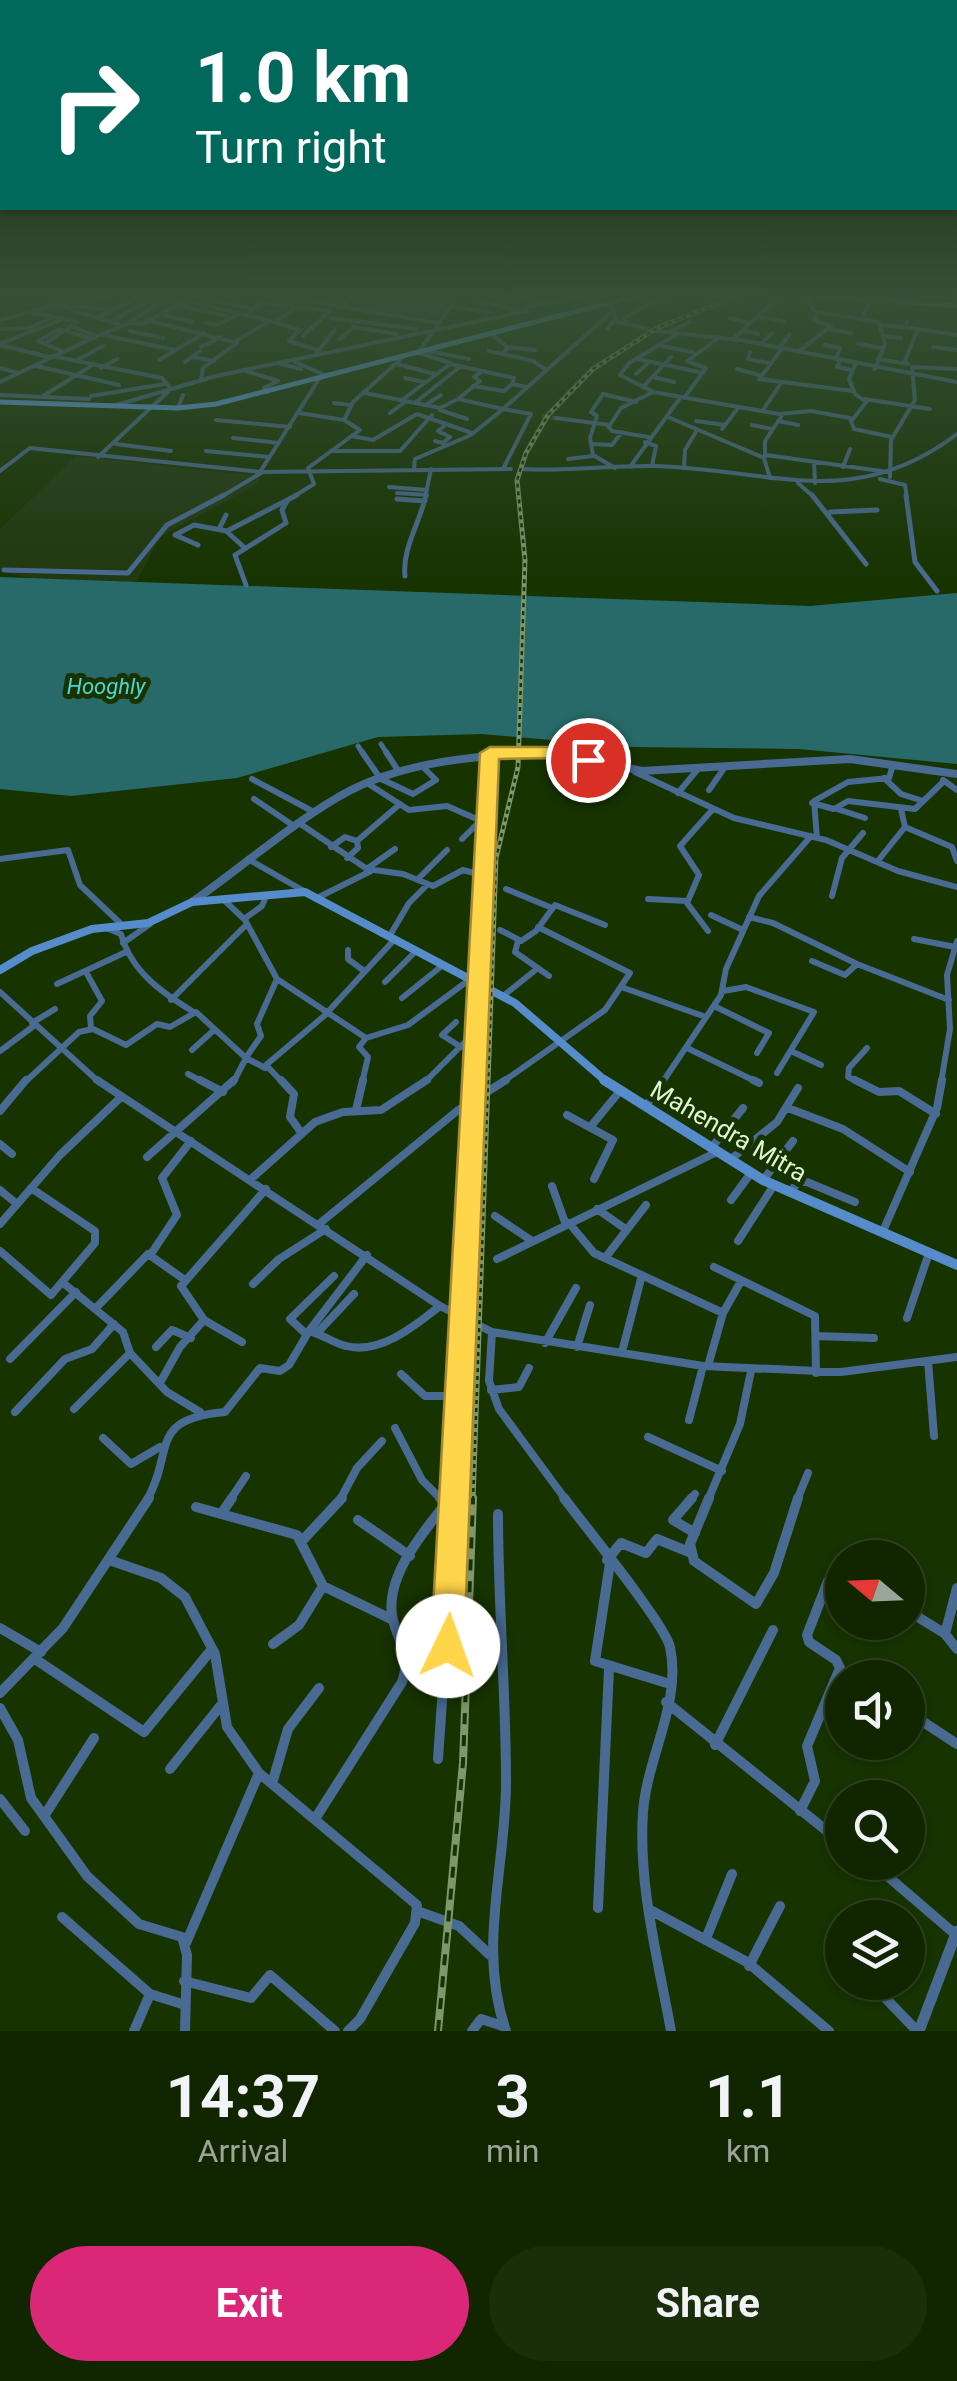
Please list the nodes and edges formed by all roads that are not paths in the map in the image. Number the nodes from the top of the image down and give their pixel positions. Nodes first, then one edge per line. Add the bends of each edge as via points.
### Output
1 (54, 389) edge
2 (97, 389) edge
3 (151, 389) edge
4 (159, 389) edge
5 (164, 389) edge
6 (264, 389) edge
7 (279, 389) edge
8 (313, 389) edge
9 (368, 389) edge
10 (418, 389) edge
11 (433, 389) edge
12 (470, 389) edge
13 (524, 389) edge
14 (647, 389) edge
15 (654, 389) edge
16 (690, 389) edge
17 (777, 389) edge
18 (833, 389) edge
19 (914, 389) edge
20 (652, 391) junction
21 (853, 391) joint
22 (266, 392) junction
23 (364, 392) junction
24 (441, 394) dead end
25 (183, 395) dead end
26 (42, 397) junction
27 (0, 398) edge
28 (682, 398) junction
29 (458, 399) junction
30 (864, 399) junction
31 (88, 400) junction
32 (404, 401) junction
33 (637, 402) junction
34 (334, 403) dead end
35 (415, 403) junction
36 (708, 403) junction
37 (426, 405) junction
38 (111, 406) junction
39 (351, 406) junction
40 (912, 406) junction
41 (148, 407) junction
42 (739, 407) junction
43 (178, 408) junction
44 (503, 408) junction
45 (440, 409) junction
46 (930, 409) dead end
47 (763, 410) junction
48 (299, 413) junction
49 (390, 413) dead end
50 (531, 414) junction
51 (783, 414) junction
52 (542, 416) tunnel mouth
53 (430, 417) junction
54 (668, 417) junction
55 (556, 418) tunnel mouth
56 (467, 419) dead end
57 (853, 419) junction
58 (216, 420) dead end
59 (344, 420) junction
60 (696, 420) junction
61 (778, 421) junction
62 (594, 424) junction
63 (752, 424) dead end
64 (445, 425) junction
65 (607, 425) junction
66 (798, 426) dead end
67 (290, 427) junction
68 (772, 428) junction
69 (695, 429) junction
70 (622, 432) junction
71 (474, 433) junction
72 (957, 434) edge
73 (351, 436) junction
74 (892, 437) junction
75 (233, 438) dead end
76 (648, 440) junction
77 (745, 440) dead end
78 (435, 441) dead end
79 (278, 442) junction
80 (115, 444) junction
81 (590, 444) junction
82 (740, 446) junction
83 (850, 449) dead end
84 (171, 451) dead end
85 (206, 451) dead end
86 (330, 451) junction
87 (593, 456) junction
88 (98, 457) junction
89 (269, 457) junction
90 (765, 457) junction
91 (568, 459) dead end
92 (814, 462) junction
93 (652, 466) junction
94 (630, 467) junction
95 (843, 467) junction
96 (414, 468) junction
97 (432, 468) junction
98 (615, 468) junction
99 (684, 468) junction
100 (507, 469) joint
101 (523, 470) dead end
102 (0, 471) edge
103 (261, 472) junction
104 (306, 472) junction
105 (889, 475) junction
106 (770, 478) junction
107 (880, 479) junction
108 (815, 483) junction
109 (798, 484) junction
110 (390, 487) dead end
111 (397, 496) dead end
112 (426, 496) junction
113 (287, 501) junction
114 (877, 510) dead end
115 (828, 512) junction
116 (226, 515) dead end
117 (219, 529) junction
118 (226, 531) junction
119 (198, 545) dead end
120 (245, 548) junction
121 (866, 564) dead end
122 (4, 570) dead end
123 (404, 576) dead end
124 (246, 585) dead end
125 (938, 591) dead end
126 (380, 744) dead end
127 (358, 746) dead end
128 (490, 753) junction
129 (894, 765) junction
130 (422, 767) junction
131 (726, 767) junction
132 (698, 769) junction
133 (632, 770) junction
134 (944, 772) junction
135 (400, 773) junction
136 (957, 774) edge
137 (380, 778) junction
138 (884, 778) junction
139 (252, 780) dead end
140 (367, 782) junction
141 (943, 782) junction
142 (709, 790) dead end
143 (957, 790) edge
144 (678, 793) junction
145 (254, 799) dead end
146 (924, 802) junction
147 (812, 803) junction
148 (400, 804) junction
149 (713, 809) junction
150 (836, 809) junction
151 (901, 809) junction
152 (314, 813) junction
153 (864, 818) dead end
154 (484, 819) junction
155 (297, 825) junction
156 (904, 827) junction
157 (863, 833) dead end
158 (814, 837) junction
159 (462, 839) dead end
160 (356, 842) junction
161 (330, 847) junction
162 (395, 849) dead end
163 (446, 850) dead end
164 (848, 850) junction
165 (248, 858) junction
166 (347, 858) junction
167 (0, 859) edge
168 (877, 862) junction
169 (957, 862) edge
170 (369, 870) junction
171 (485, 876) junction
172 (418, 879) junction
173 (428, 884) junction
174 (957, 888) edge
175 (506, 889) dead end
176 (305, 892) junction
177 (266, 896) junction
178 (832, 896) dead end
179 (319, 897) junction
180 (648, 899) dead end
181 (225, 901) junction
182 (687, 901) junction
183 (192, 902) junction
184 (552, 908) junction
185 (711, 916) dead end
186 (748, 917) junction
187 (154, 921) junction
188 (246, 922) junction
189 (120, 923) junction
190 (605, 925) dead end
191 (100, 926) junction
192 (538, 927) junction
193 (500, 930) dead end
194 (708, 930) dead end
195 (743, 930) junction
196 (391, 938) junction
197 (914, 939) dead end
198 (518, 941) junction
199 (122, 943) junction
200 (956, 944) edge
201 (348, 950) dead end
202 (416, 950) junction
203 (126, 952) junction
204 (812, 961) dead end
205 (857, 964) junction
206 (443, 965) junction
207 (538, 968) junction
208 (0, 970) edge
209 (364, 971) junction
210 (86, 972) junction
211 (549, 976) dead end
212 (277, 979) junction
213 (469, 980) junction
214 (385, 982) dead end
215 (57, 984) dead end
216 (479, 985) junction
217 (624, 988) junction
218 (722, 991) junction
219 (0, 992) edge
220 (503, 996) junction
221 (402, 998) dead end
222 (171, 1000) junction
223 (950, 1000) junction
224 (714, 1006) junction
225 (55, 1009) dead end
226 (193, 1012) junction
227 (326, 1012) junction
228 (706, 1018) junction
229 (456, 1022) dead end
230 (34, 1024) junction
231 (91, 1028) junction
232 (214, 1030) junction
233 (476, 1031) junction
234 (366, 1038) junction
235 (562, 1044) junction
236 (60, 1047) junction
237 (460, 1047) junction
238 (952, 1047) edge
239 (687, 1048) junction
240 (867, 1048) dead end
241 (192, 1050) dead end
242 (0, 1051) edge
243 (758, 1052) dead end
244 (793, 1052) junction
245 (246, 1057) junction
246 (821, 1066) dead end
247 (265, 1068) junction
248 (776, 1073) dead end
249 (188, 1074) dead end
250 (758, 1083) dead end
251 (798, 1088) dead end
252 (620, 1091) junction
253 (223, 1092) junction
254 (119, 1099) junction
255 (473, 1100) junction
256 (646, 1106) junction
257 (742, 1108) dead end
258 (788, 1108) junction
259 (356, 1110) junction
260 (0, 1111) edge
261 (936, 1114) junction
262 (567, 1115) dead end
263 (590, 1126) junction
264 (300, 1131) junction
265 (175, 1132) junction
266 (191, 1141) junction
267 (793, 1141) dead end
268 (0, 1144) edge
269 (714, 1150) junction
270 (12, 1154) dead end
271 (148, 1157) dead end
272 (730, 1160) junction
273 (751, 1172) junction
274 (910, 1172) junction
275 (250, 1179) junction
276 (594, 1179) dead end
277 (768, 1183) junction
278 (552, 1186) dead end
279 (31, 1188) junction
280 (266, 1189) junction
281 (0, 1190) edge
282 (789, 1192) junction
283 (731, 1200) dead end
284 (855, 1202) dead end
285 (17, 1204) junction
286 (646, 1204) dead end
287 (597, 1209) junction
288 (495, 1216) dead end
289 (0, 1224) edge
290 (567, 1224) junction
291 (322, 1226) junction
292 (626, 1230) junction
293 (883, 1231) junction
294 (532, 1241) junction
295 (738, 1241) dead end
296 (0, 1252) edge
297 (929, 1253) junction
298 (151, 1254) junction
299 (366, 1255) junction
300 (604, 1258) junction
301 (496, 1259) dead end
302 (957, 1265) edge
303 (714, 1267) dead end
304 (334, 1276) dead end
305 (642, 1276) junction
306 (185, 1280) junction
307 (741, 1281) junction
308 (62, 1282) junction
309 (253, 1284) dead end
310 (576, 1288) dead end
311 (76, 1292) junction
312 (354, 1294) dead end
313 (590, 1305) dead end
314 (440, 1306) junction
315 (96, 1308) junction
316 (723, 1313) junction
317 (907, 1318) dead end
318 (463, 1319) junction
319 (204, 1320) junction
320 (114, 1324) junction
321 (311, 1332) junction
322 (492, 1332) junction
323 (816, 1336) junction
324 (192, 1338) junction
325 (874, 1338) dead end
326 (242, 1342) dead end
327 (544, 1343) junction
328 (156, 1346) dead end
329 (576, 1347) junction
330 (622, 1352) junction
331 (130, 1353) junction
332 (957, 1357) edge
333 (10, 1359) dead end
334 (928, 1361) junction
335 (706, 1366) junction
336 (529, 1368) dead end
337 (751, 1370) junction
338 (816, 1373) junction
339 (401, 1374) dead end
340 (161, 1381) junction
341 (491, 1390) junction
342 (460, 1396) junction
343 (74, 1409) dead end
344 (15, 1412) dead end
345 (200, 1412) junction
346 (689, 1420) dead end
347 (395, 1428) dead end
348 (934, 1436) dead end
349 (103, 1438) dead end
350 (648, 1438) dead end
351 (382, 1441) dead end
352 (161, 1446) junction
353 (722, 1471) junction
354 (808, 1473) dead end
355 (246, 1476) dead end
356 (456, 1490) junction
357 (694, 1494) dead end
358 (446, 1504) junction
359 (196, 1507) dead end
360 (221, 1514) junction
361 (498, 1514) dead end
362 (358, 1520) dead end
363 (695, 1534) junction
364 (301, 1542) junction
365 (690, 1552) junction
366 (410, 1556) junction
367 (112, 1561) junction
368 (609, 1562) junction
369 (323, 1586) junction
370 (957, 1588) edge
371 (825, 1589) edge
372 (392, 1619) junction
373 (925, 1622) edge
374 (0, 1628) edge
375 (774, 1630) dead end
376 (945, 1634) junction
377 (272, 1644) dead end
378 (213, 1648) junction
379 (957, 1648) edge
380 (38, 1655) junction
381 (609, 1669) junction
382 (670, 1684) junction
383 (318, 1688) dead end
384 (0, 1692) edge
385 (666, 1702) junction
386 (221, 1705) junction
387 (0, 1708) edge
388 (925, 1723) edge
389 (94, 1738) dead end
390 (957, 1744) edge
391 (715, 1746) junction
392 (438, 1759) dead end
393 (170, 1770) dead end
394 (259, 1773) junction
395 (272, 1784) junction
396 (0, 1798) edge
397 (800, 1811) junction
398 (46, 1813) junction
399 (315, 1819) junction
400 (25, 1830) dead end
401 (825, 1830) edge
402 (732, 1874) dead end
403 (893, 1880) edge
404 (780, 1906) dead end
405 (598, 1908) dead end
406 (652, 1911) junction
407 (420, 1912) junction
408 (62, 1917) dead end
409 (956, 1933) edge
410 (707, 1936) junction
411 (186, 1944) junction
412 (491, 1955) junction
413 (748, 1966) junction
414 (184, 1981) junction
415 (150, 1994) junction
416 (888, 2000) edge
417 (182, 2004) junction
418 (505, 2029) edge
419 (671, 2030) edge
420 (134, 2031) edge
421 (185, 2031) edge
422 (336, 2031) edge
423 (348, 2031) edge
424 (472, 2031) edge
425 (829, 2031) edge
426 (918, 2031) edge

1 - 26 street
2 - 31 street
3 - 31 street
4 - 38 street
5 - 41 street
6 - 22 street
7 - 22 main road
8 - 48 street
9 - 23 street
10 - 32 street
11 - 35 street
12 - 29 street
13 - 44 street
14 - 20 street
15 - 20 street
16 - 28 street
17 - 47 street
18 - 21 street
19 - 40 street
20 - 28 street
20 - 33 street
21 - 30 street
22 - 43 main road
23 - 32 street
23 - 39 street
24 - 37 street
25 - 43 street
26 - 27 street
26 - 31 street
27 - 31 main road
28 - 36 street
28 - 54 street
29 - 44 street
29 - 45 street
30 - 40 street
30 - 57 street
31 - 38 main road
32 - 35 street
32 - 49 street
33 - 62 street via 602,395 590,412
33 - 65 street
34 - 39 street
35 - 37 street
36 - 42 street
36 - 60 street
37 - 45 street
38 - 41 main road
39 - 59 street
40 - 46 street
40 - 74 street
41 - 43 main road
41 - 80 street
42 - 47 street
42 - 60 street via 724,427
44 - 50 street
44 - 71 street
45 - 53 street
45 - 56 street
47 - 51 street
48 - 59 street
48 - 67 street
50 - 52 street
50 - 100 street
51 - 57 street via 811,410
51 - 61 street
53 - 64 street
53 - 73 street via 411,415 373,440
53 - 86 street via 400,451
54 - 69 street
54 - 76 street
55 - 62 street
57 - 74 street via 856,430
58 - 67 street
59 - 73 street via 360,428
60 - 69 street
61 - 66 street
61 - 68 street
62 - 65 street
62 - 81 street
63 - 68 street
64 - 71 street
64 - 78 street via 438,431 450,437
65 - 70 street
67 - 79 street
68 - 90 street
69 - 82 street
69 - 99 street
70 - 76 street
70 - 81 street via 612,446
71 - 96 street via 415,459
72 - 105 street
73 - 86 street
74 - 105 street
75 - 79 street
76 - 93 street via 656,446
76 - 94 street
77 - 82 street
79 - 89 street
80 - 84 street
80 - 88 street
81 - 87 street
82 - 90 street
83 - 95 street
85 - 89 street
86 - 104 street
87 - 91 street
87 - 98 street
88 - 102 street via 28,448
88 - 103 street
89 - 103 street
90 - 92 street
90 - 106 street
92 - 95 street
92 - 108 street
93 - 94 street
93 - 99 street
94 - 98 street
95 - 105 street
96 - 97 street
96 - 104 street
97 - 100 street
97 - 112 street
98 - 101 street
99 - 106 street
103 - 104 street
103 - 122 street via 157,534 128,573
104 - 113 street via 314,487
105 - 107 street
106 - 109 street
107 - 108 street
107 - 125 street via 905,484 915,562
108 - 109 street
109 - 115 street
110 - 112 street
111 - 112 street
112 - 123 street via 403,557
113 - 118 street
113 - 120 street via 284,525
114 - 115 street
115 - 121 street
116 - 117 street
117 - 118 street
117 - 119 street via 192,525 175,535
118 - 120 street
120 - 124 street via 234,557
126 - 135 street
127 - 137 street
128 - 130 street
128 - 133 street via 551,752
128 - 154 street
129 - 131 street via 833,758
129 - 134 street
129 - 138 street via 892,776
130 - 135 street
130 - 137 street via 436,780 413,794
131 - 132 street
131 - 142 street
132 - 133 street
132 - 144 street
133 - 144 street
134 - 136 street
134 - 141 street
135 - 137 street
137 - 140 street
138 - 146 street
138 - 147 street via 848,782
139 - 152 street
140 - 148 street
140 - 152 street
141 - 143 street
141 - 146 street
144 - 149 street
145 - 155 street
146 - 151 street
147 - 150 street
147 - 158 street
148 - 154 street via 413,810 447,806
148 - 160 street
149 - 158 street
149 - 182 street via 680,846 699,875
150 - 151 street via 848,801
150 - 153 street
151 - 156 street
152 - 155 street
154 - 159 street
154 - 171 street
155 - 161 street
155 - 165 street
156 - 168 street
156 - 169 street via 952,847
157 - 164 street
158 - 164 street
158 - 186 street via 763,890
160 - 161 street via 346,836
160 - 166 street via 360,846
161 - 166 street
162 - 170 street
163 - 172 street
164 - 168 street
164 - 178 street
165 - 176 street
165 - 183 street
166 - 170 street
167 - 189 street via 68,850 80,884
168 - 174 street
170 - 172 street
170 - 179 street
171 - 173 street via 463,870
171 - 216 street
172 - 173 street
173 - 196 street
175 - 184 street
176 - 177 main road
176 - 179 main road, Mahendra Mitra
177 - 181 main road
177 - 188 street
179 - 196 main road, Mahendra Mitra
180 - 182 street
181 - 183 main road
181 - 188 street
182 - 194 street
183 - 187 main road
184 - 190 street
184 - 192 street
185 - 195 street
186 - 195 street
186 - 205 street
187 - 189 main road
187 - 199 street
188 - 212 street
188 - 222 street
189 - 191 main road
191 - 199 street via 121,934
191 - 208 main road
192 - 198 street
192 - 217 street via 628,972
193 - 198 street
195 - 218 street
196 - 202 main road, Mahendra Mitra
196 - 209 street
197 - 200 street
198 - 207 street via 515,952
199 - 203 street
200 - 223 street via 947,975
201 - 209 street via 348,959
202 - 206 main road, Mahendra Mitra
202 - 214 street
203 - 210 street
203 - 222 street
204 - 205 street via 845,976
205 - 223 street
206 - 213 main road, Mahendra Mitra
206 - 221 street
207 - 211 street
207 - 220 street
209 - 227 street
210 - 215 street
210 - 231 street via 102,1001 90,1016
212 - 227 street
212 - 245 street via 257,1024 261,1036
213 - 216 main road, Mahendra Mitra
213 - 234 street via 432,1010
216 - 220 main road, Mahendra Mitra
216 - 233 street
217 - 228 street
217 - 235 street
218 - 224 street
218 - 244 street via 746,987 813,1010
219 - 230 street
220 - 235 main road, Mahendra Mitra
222 - 226 street
223 - 238 street
224 - 228 street
224 - 243 street via 769,1034
225 - 230 street
226 - 231 street via 170,1027 156,1024 124,1045
226 - 232 street
227 - 234 street
227 - 247 street
228 - 239 street
229 - 237 street via 442,1036
230 - 236 street
230 - 242 street
231 - 236 street
232 - 241 street
232 - 245 street
233 - 237 street
233 - 255 street
234 - 259 street via 359,1047 368,1058
235 - 252 main road, Mahendra Mitra
235 - 255 street
236 - 254 street
236 - 260 street
237 - 259 street via 402,1097 378,1111
238 - 261 street
239 - 250 street
239 - 256 street
240 - 261 street via 848,1077 879,1092 899,1091
244 - 246 street
244 - 248 street
245 - 247 street
245 - 253 street
247 - 264 street via 294,1094 290,1118
249 - 253 street
251 - 258 street
252 - 256 main road, Mahendra Mitra
252 - 263 street
253 - 265 street
254 - 265 street
254 - 279 street
255 - 291 street
255 - 318 street
256 - 269 main road, Mahendra Mitra
257 - 269 street
258 - 272 street
258 - 274 street via 843,1130
259 - 264 street
261 - 274 street
262 - 263 street
263 - 276 street via 614,1143
264 - 275 street
265 - 266 street
265 - 271 street
266 - 275 street
266 - 298 street via 162,1178 177,1215
267 - 277 street
268 - 270 street
269 - 272 main road, Mahendra Mitra
269 - 287 street
272 - 273 main road, Mahendra Mitra
273 - 277 main road, Mahendra Mitra
273 - 283 street
274 - 293 street
275 - 280 street
277 - 282 main road, Mahendra Mitra
277 - 295 street
278 - 290 street
279 - 285 street
279 - 308 street via 98,1236
280 - 291 street
280 - 306 street
281 - 285 street
282 - 284 street via 808,1182
282 - 293 main road, Mahendra Mitra
285 - 289 street
286 - 292 street
287 - 290 street
287 - 292 street
288 - 294 street
290 - 294 street
290 - 300 street
291 - 299 street
291 - 309 street
292 - 300 street
293 - 297 main road, Mahendra Mitra
294 - 301 street
296 - 308 street via 50,1295
297 - 302 main road, Mahendra Mitra
297 - 317 street
298 - 306 street
298 - 315 street
299 - 314 street
299 - 321 street via 351,1280 329,1296
300 - 305 street
303 - 307 street
304 - 321 street via 290,1319
305 - 316 street
305 - 330 street
306 - 319 street via 182,1291
307 - 316 street
307 - 323 street via 810,1312
308 - 311 street
310 - 327 street
311 - 315 street
311 - 333 street
312 - 321 street
313 - 329 street
314 - 318 street
314 - 321 street via 398,1336 360,1346
315 - 320 street
316 - 335 street
318 - 322 street
318 - 342 street
319 - 324 street
319 - 326 street
320 - 331 street
320 - 344 street via 92,1350 65,1359
321 - 345 street via 284,1369 260,1368 225,1412
322 - 327 street
322 - 341 street
323 - 325 street
323 - 338 street
324 - 328 street via 172,1330
324 - 340 street
327 - 329 street
329 - 330 street
330 - 335 street
331 - 340 street
331 - 343 street
332 - 334 street
334 - 338 street
334 - 348 street
335 - 337 street
335 - 346 street
336 - 341 street via 519,1387
337 - 338 street
337 - 353 street
339 - 342 street via 426,1396
340 - 345 street via 166,1392
341 - 368 street
342 - 356 street
345 - 352 street
347 - 358 street via 422,1480
349 - 352 street via 131,1464
350 - 353 street
351 - 364 street
352 - 367 street via 159,1479
353 - 363 street
354 - 365 street via 782,1558 756,1604
355 - 360 street
356 - 358 street
356 - 392 street
357 - 363 street via 673,1520
358 - 366 street
359 - 360 street
360 - 364 street via 291,1532
361 - 412 street via 506,1782
362 - 366 street
363 - 365 street
364 - 369 street
365 - 368 street via 657,1538 646,1552 621,1542
366 - 372 street via 391,1600
367 - 378 street via 172,1584
367 - 380 street
368 - 381 street via 595,1662
368 - 382 street via 669,1642
369 - 372 street
369 - 377 street via 300,1625
370 - 376 street
371 - 397 street via 809,1642 840,1668 810,1734 806,1756 815,1781
372 - 399 street via 408,1665
373 - 376 street
374 - 380 street
375 - 391 street
376 - 379 street
378 - 380 street via 144,1732
378 - 386 street
380 - 384 street
381 - 382 street
381 - 405 street
382 - 385 street
383 - 395 street via 288,1729
385 - 391 street
385 - 406 street via 643,1809
386 - 393 street
386 - 394 street via 226,1727
387 - 398 street via 17,1730 30,1795
388 - 390 street
389 - 398 street
391 - 397 street
394 - 395 street
394 - 411 street
395 - 399 street
396 - 400 street
397 - 401 street
398 - 411 street via 86,1877 142,1926
399 - 407 street
402 - 410 street
403 - 409 street
404 - 413 street
406 - 410 street
406 - 419 street
407 - 412 street via 458,1926
407 - 423 street
408 - 415 street
409 - 426 street
410 - 413 street
411 - 414 street
412 - 418 street
413 - 425 street
414 - 417 street
414 - 422 street via 252,1998 270,1975
415 - 417 street
415 - 420 street
416 - 426 street
417 - 421 street
418 - 424 street via 481,2019

